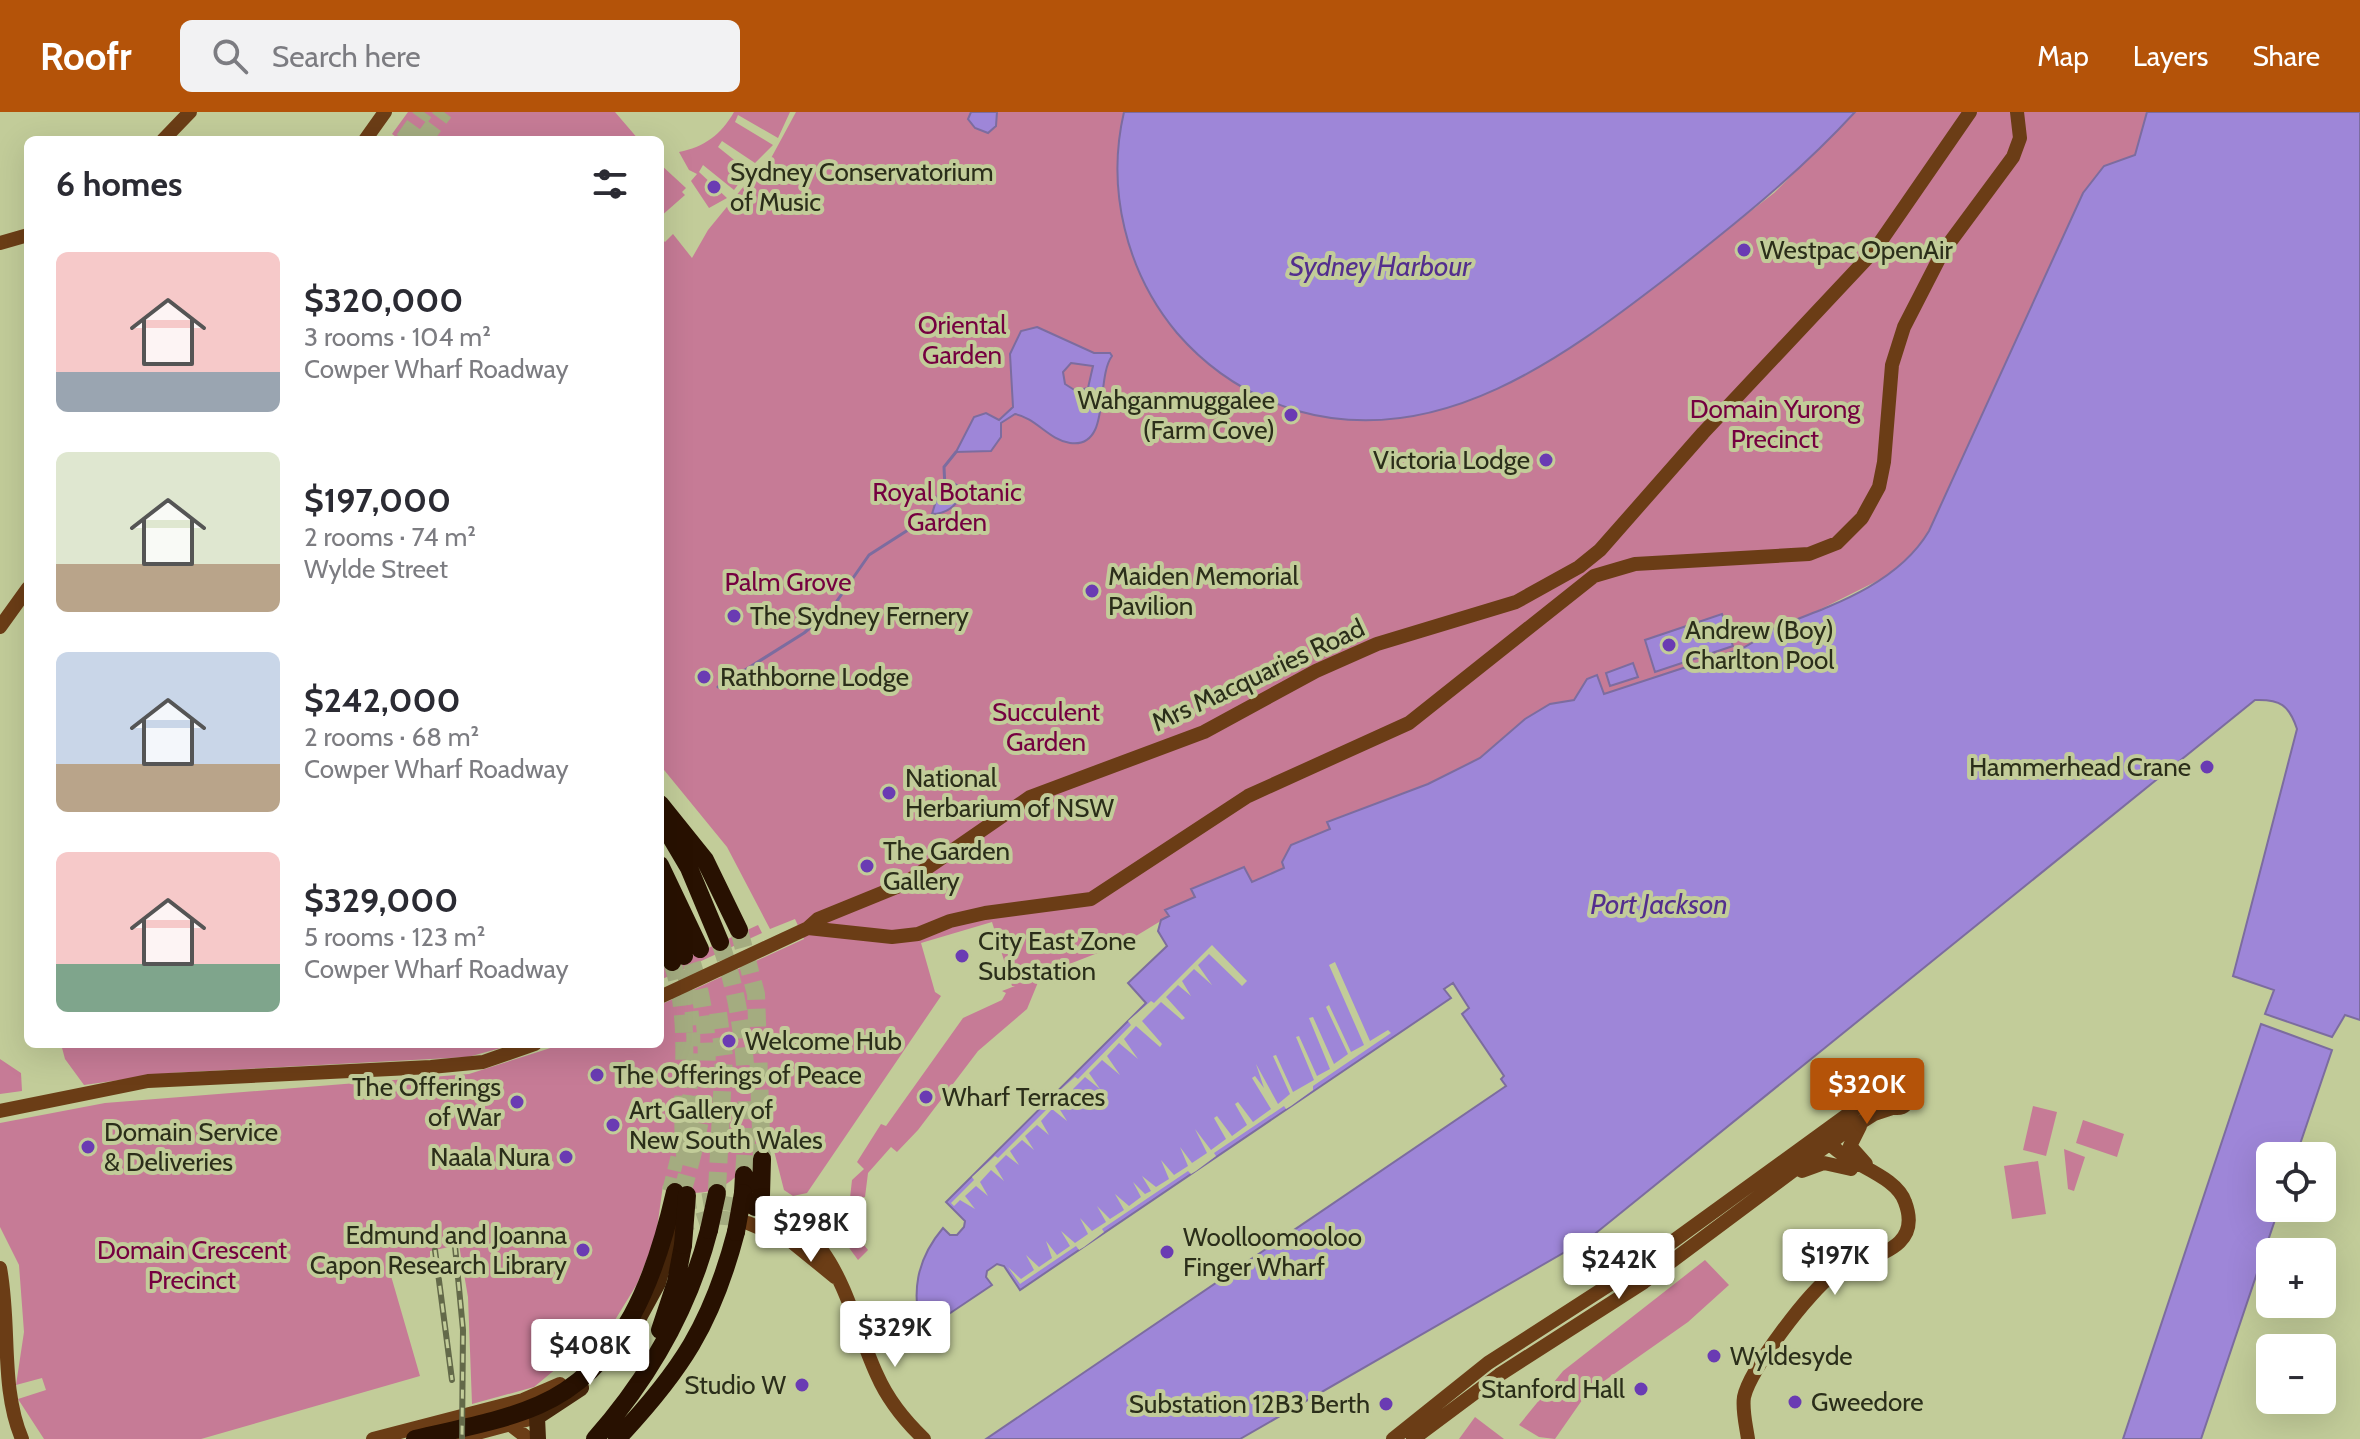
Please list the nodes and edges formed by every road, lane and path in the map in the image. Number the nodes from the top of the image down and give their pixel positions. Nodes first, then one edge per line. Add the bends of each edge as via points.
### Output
1 (190, 112) edge
2 (385, 112) edge
3 (1970, 112) edge
4 (2017, 112) edge
5 (170, 136) edge
6 (368, 136) edge
7 (24, 236) edge
8 (0, 243) edge
9 (1579, 567) junction
10 (1587, 580) junction
11 (24, 594) edge
12 (0, 627) edge
13 (664, 809) edge
14 (664, 826) edge
15 (664, 880) edge
16 (664, 896) edge
17 (664, 906) edge
18 (664, 917) edge
19 (808, 928) junction
20 (739, 930) tunnel mouth
21 (664, 932) edge
22 (720, 942) tunnel mouth
23 (685, 956) junction
24 (664, 995) edge
25 (523, 1048) edge
26 (1887, 1086) junction
27 (1892, 1108) junction
28 (0, 1111) edge
29 (1865, 1119) junction
30 (1826, 1140) junction
31 (762, 1159) tunnel mouth
32 (1880, 1177) junction
33 (1784, 1179) junction
34 (717, 1191) tunnel mouth
35 (679, 1198) junction
36 (746, 1207) junction
37 (1704, 1218) junction
38 (1729, 1221) junction
39 (800, 1227) junction
40 (776, 1233) junction
41 (677, 1242) junction
42 (822, 1264) junction
43 (0, 1268) edge
44 (841, 1283) junction
45 (1488, 1363) junction
46 (1499, 1375) junction
47 (639, 1381) junction
48 (537, 1417) junction
49 (512, 1426) junction
50 (22, 1439) edge
51 (373, 1439) edge
52 (415, 1439) edge
53 (455, 1439) edge
54 (529, 1439) edge
55 (538, 1439) edge
56 (595, 1439) edge
57 (617, 1439) edge
58 (924, 1439) edge
59 (1393, 1439) edge
60 (1413, 1439) edge
61 (1748, 1439) edge

1 - 5 street
2 - 6 street
3 - 9 street, Mrs Macquaries Road via 1874,251
4 - 10 street via 2020,138 2013,157 1942,253 1904,327 1892,365 1882,474 1853,528 1834,546 1809,554 1635,564
7 - 8 street
9 - 10 street
9 - 19 street, Mrs Macquaries Road via 1516,602 1377,644 1204,732 1030,797 904,884 818,919
10 - 19 street via 1409,723 1248,796 1091,899 985,913 892,937
11 - 12 street
13 - 20 highway via 705,860
14 - 22 highway via 689,868
15 - 23 highway
16 - 23 highway
17 - 23 highway
18 - 23 street
19 - 24 street, Mrs Macquaries Road
21 - 23 highway
25 - 28 street via 483,1062 385,1071 148,1081
26 - 27 street via 1883,1099
26 - 27 street via 1901,1083 1910,1092 1905,1106
26 - 30 street
27 - 29 street
29 - 30 street
29 - 32 street via 1850,1146
30 - 32 street via 1839,1155
30 - 33 street
30 - 37 street
31 - 36 highway via 761,1195
32 - 33 street via 1827,1163
32 - 61 street via 1898,1189 1905,1202 1904,1235 1888,1252 1824,1281 1760,1362 1744,1401
33 - 38 street
34 - 47 highway, bridge via 682,1308
35 - 41 highway, bridge
35 - 51 street via 634,1300 606,1343 577,1373 523,1400
35 - 52 highway via 646,1290 620,1335 584,1375 529,1409
36 - 39 street via 778,1213
36 - 40 street
36 - 57 highway via 699,1333 664,1388
37 - 38 street
37 - 45 street
38 - 46 street
39 - 40 street
39 - 42 street via 801,1237
39 - 44 street via 823,1248
40 - 42 street
41 - 47 highway via 671,1300
41 - 48 main road via 649,1302 614,1355 568,1399
42 - 44 street
43 - 50 street via 2,1398
44 - 58 street via 880,1382
45 - 46 street
45 - 59 street
46 - 60 street
47 - 56 highway
48 - 49 street
48 - 55 main road
49 - 53 street
49 - 54 street

